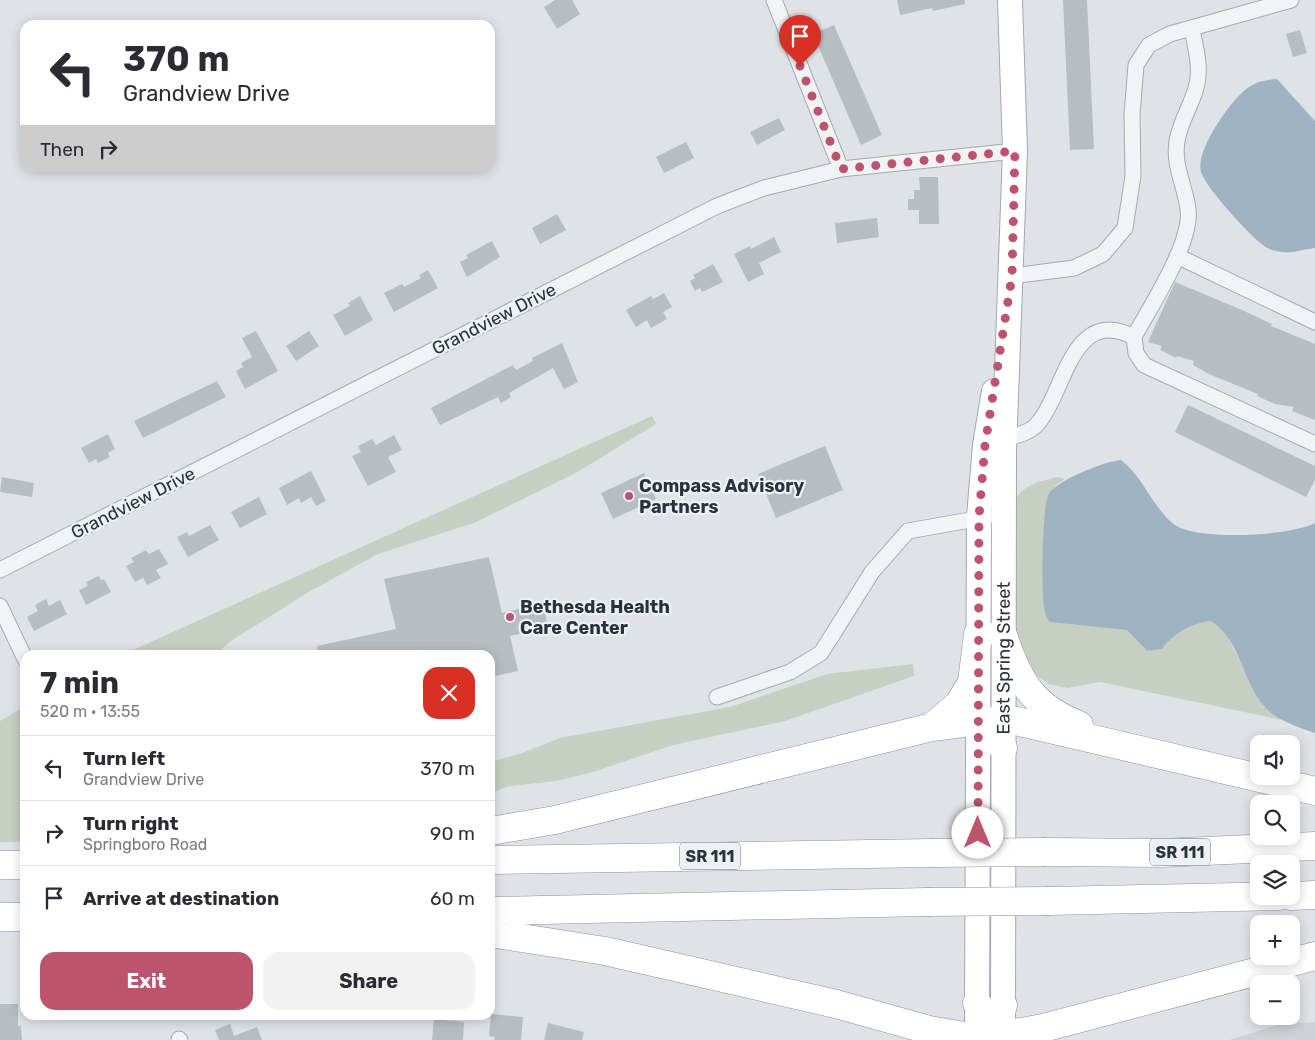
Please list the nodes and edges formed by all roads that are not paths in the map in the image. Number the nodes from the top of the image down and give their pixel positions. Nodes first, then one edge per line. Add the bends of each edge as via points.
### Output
1 (774, 0) edge
2 (1010, 0) edge
3 (1291, 0) edge
4 (1192, 28) junction
5 (1015, 151) junction
6 (841, 169) junction
7 (1177, 256) junction
8 (1012, 276) junction
9 (1315, 322) edge
10 (1134, 337) junction
11 (1005, 439) junction
12 (1315, 444) edge
13 (1003, 516) junction
14 (979, 517) junction
15 (0, 570) edge
16 (0, 606) edge
17 (990, 633) junction
18 (21, 650) edge
19 (718, 697) dead end
20 (932, 727) junction
21 (991, 730) junction
22 (1138, 748) junction
23 (1315, 791) edge
24 (495, 831) edge
25 (1315, 846) edge
26 (495, 860) edge
27 (0, 865) edge
28 (20, 865) edge
29 (1315, 895) edge
30 (1300, 896) edge
31 (1250, 897) edge
32 (495, 911) edge
33 (20, 917) edge
34 (0, 918) edge
35 (495, 934) edge
36 (1315, 956) edge
37 (990, 1027) edge
38 (1041, 1033) edge
39 (936, 1035) edge

1 - 6 street
2 - 5 main road, East Spring Street
3 - 4 street
4 - 7 street via 1199,70 1197,86 1177,142 1177,162 1188,221
4 - 8 street via 1170,34 1149,45 1136,66 1132,115 1133,176 1125,228 1103,254 1074,268
5 - 6 street, Grandview Drive
5 - 8 main road, East Spring Street
6 - 15 street, Grandview Drive via 764,188 717,206
7 - 9 street
7 - 10 street
8 - 11 main road, East Spring Street
8 - 14 main road, East Spring Street via 985,445
10 - 11 street via 1119,329 1104,330 1087,338 1071,359 1040,422 1024,433
10 - 12 street via 1136,354 1144,365
11 - 13 main road, East Spring Street
13 - 14 street
13 - 17 main road, East Spring Street
14 - 17 main road, East Spring Street
14 - 19 street via 908,531 872,572 821,653 790,672
16 - 18 street
17 - 20 highway via 972,682 958,704
17 - 21 main road, East Spring Street
17 - 22 highway via 1014,665 1022,682 1042,705 1066,720
20 - 21 highway
20 - 24 highway via 555,820
21 - 22 highway via 1016,721
21 - 37 main road, East Spring Street
22 - 23 highway
25 - 26 highway, SR 111, bridge via 1161,853
27 - 28 highway
29 - 30 highway
31 - 32 highway, bridge
33 - 34 highway
35 - 39 highway via 605,950 836,1004
36 - 38 highway
37 - 38 highway via 1014,1033
37 - 39 highway

